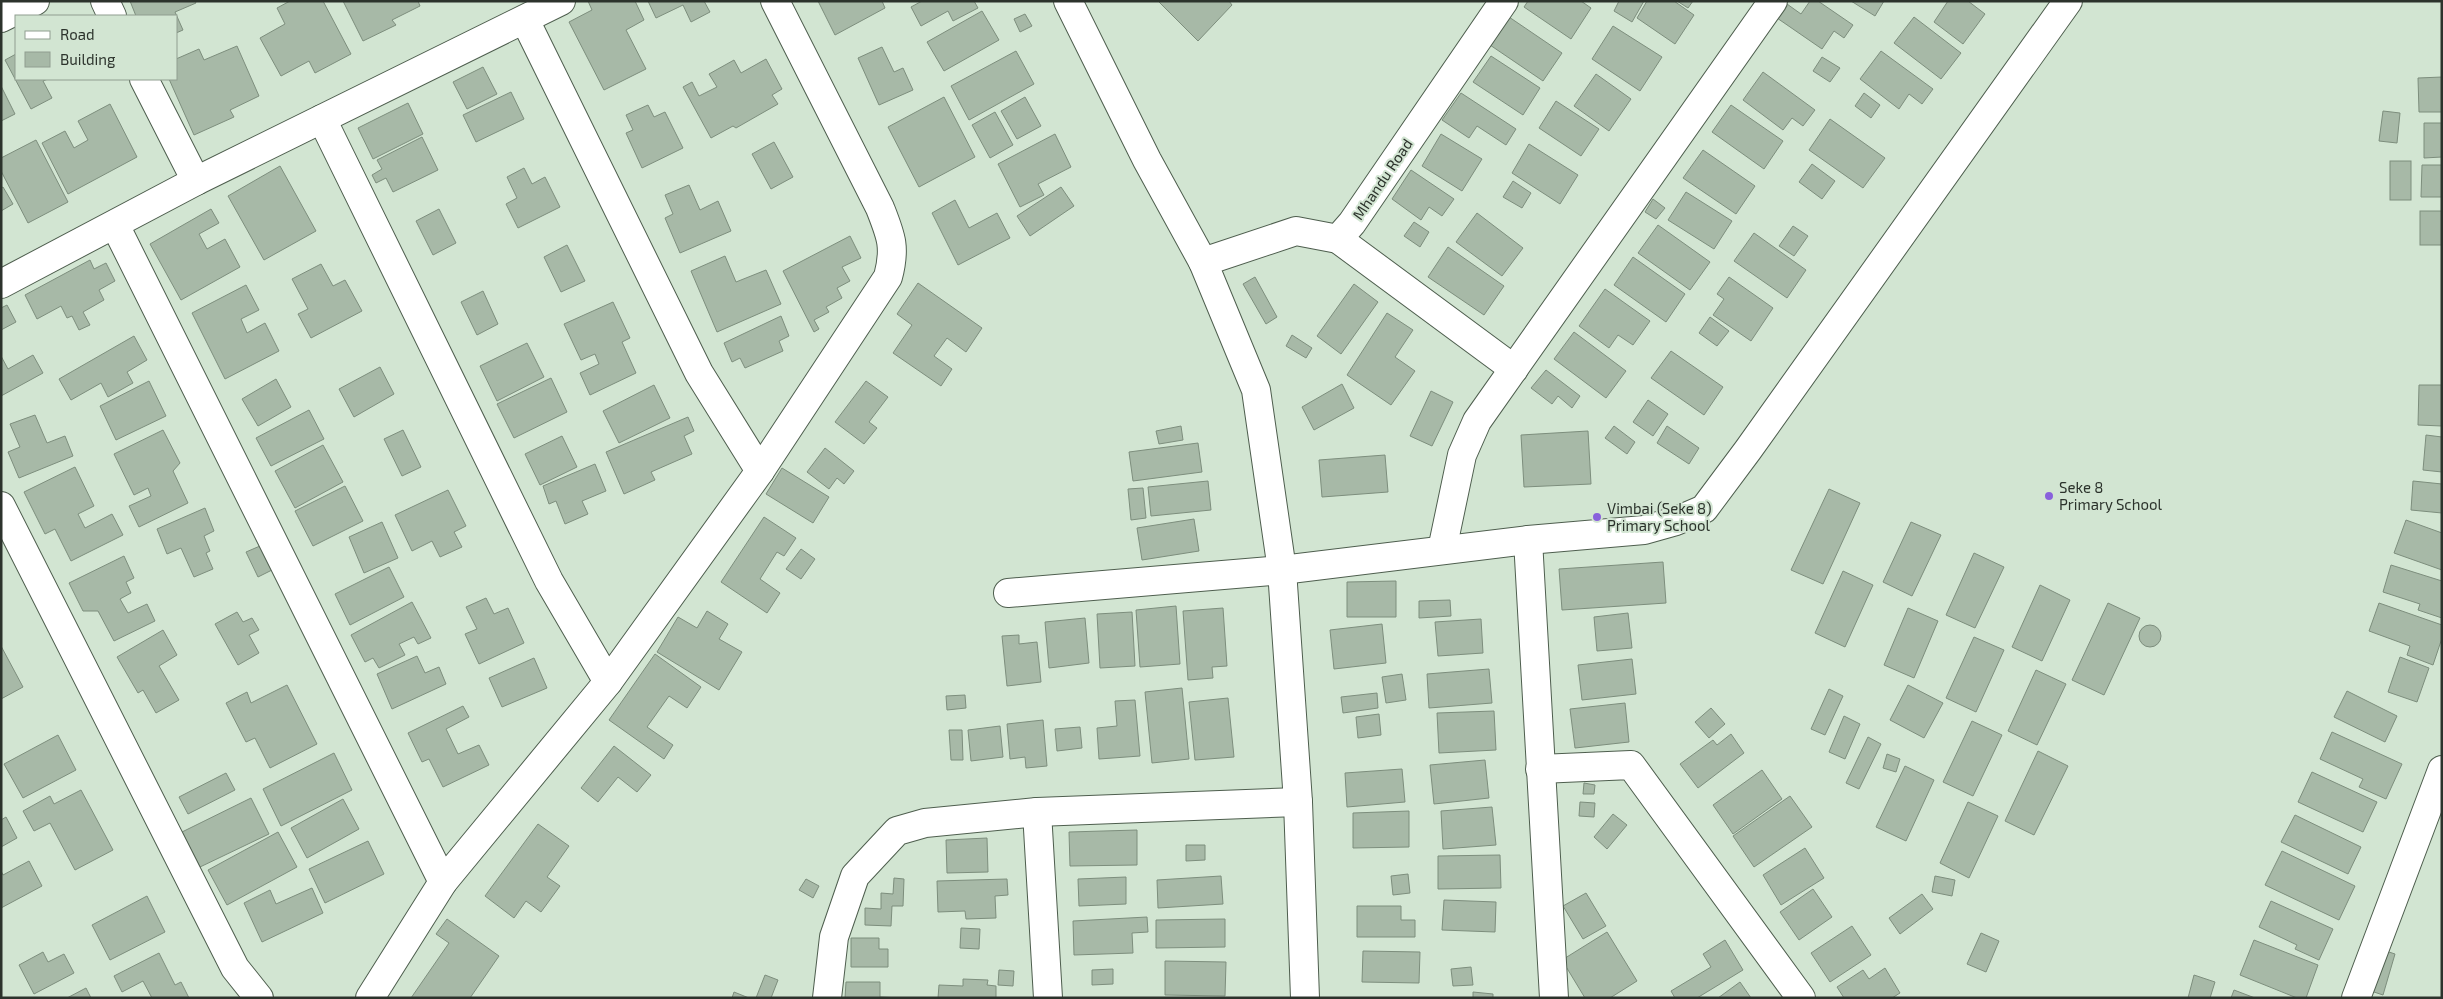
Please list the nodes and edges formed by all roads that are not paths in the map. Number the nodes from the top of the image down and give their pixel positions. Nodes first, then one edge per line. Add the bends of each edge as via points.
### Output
1 (35, 1) edge
2 (104, 1) edge
3 (562, 1) edge
4 (775, 1) edge
5 (1068, 1) edge
6 (1504, 1) edge
7 (1773, 1) edge
8 (2068, 1) edge
9 (111, 15) edge
10 (1, 18) edge
11 (525, 20) junction
12 (145, 80) edge
13 (322, 118) junction
14 (196, 181) junction
15 (115, 225) junction
16 (1338, 239) junction
17 (1203, 262) junction
18 (1, 284) edge
19 (1514, 369) junction
20 (760, 470) junction
21 (1, 506) edge
22 (1528, 540) junction
23 (1442, 550) junction
24 (1282, 570) junction
25 (1008, 593) dead end
26 (608, 682) junction
27 (1540, 769) junction
28 (2442, 770) edge
29 (1298, 802) junction
30 (1037, 812) junction
31 (443, 882) junction
32 (259, 998) edge
33 (370, 998) edge
34 (827, 998) edge
35 (1048, 998) edge
36 (1306, 998) edge
37 (1554, 998) edge
38 (1801, 998) edge
39 (2356, 998) edge

1 - 10 street
2 - 9 street
3 - 11 street
4 - 20 street via 880,208 894,255 888,277
5 - 17 street via 1147,160
6 - 16 street, Mhandu Road
7 - 19 street
8 - 22 street via 1704,509 1644,530
11 - 13 street
11 - 20 street via 699,373
12 - 14 street
13 - 14 street
13 - 26 street via 550,581
14 - 15 street
15 - 18 street
15 - 31 street
16 - 17 street via 1296,231
16 - 19 street
17 - 24 street via 1256,390
19 - 23 street via 1477,422 1462,455
20 - 26 street
21 - 32 street via 235,968
22 - 23 street
22 - 27 street
23 - 24 street
24 - 25 street
24 - 29 street
26 - 31 street
27 - 37 street
27 - 38 street via 1632,765
28 - 39 street
29 - 30 street
29 - 36 street
30 - 34 street via 925,822 897,831 855,876 834,937
30 - 35 street
31 - 33 street

